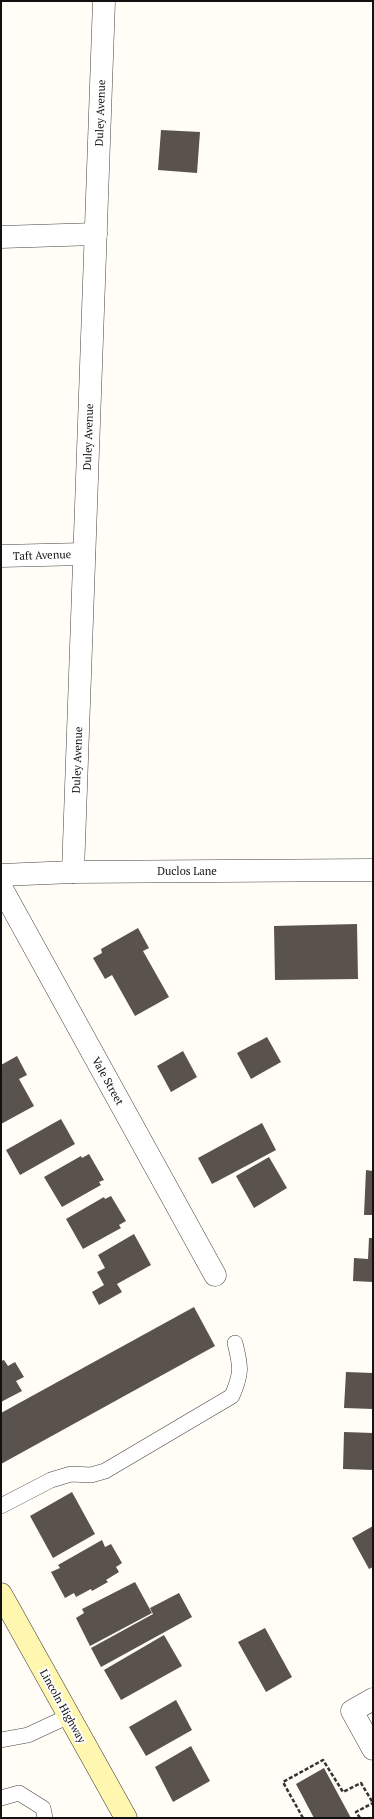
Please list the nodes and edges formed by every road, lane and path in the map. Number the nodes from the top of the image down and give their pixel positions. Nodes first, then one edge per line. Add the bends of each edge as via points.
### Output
1 (104, 1) edge
2 (96, 234) junction
3 (1, 237) edge
4 (84, 554) junction
5 (1, 556) edge
6 (373, 870) edge
7 (73, 872) junction
8 (1, 875) edge
9 (1, 887) edge
10 (215, 1275) dead end
11 (234, 1343) dead end
12 (1, 1506) edge
13 (2, 1599) edge
14 (373, 1699) edge
15 (69, 1716) junction
16 (1, 1740) edge
17 (373, 1749) edge
18 (1, 1798) edge
19 (373, 1803) edge
20 (47, 1815) edge
21 (126, 1818) edge
22 (303, 1818) edge
23 (360, 1818) edge

1 - 2 street, Duley Avenue
2 - 3 street
2 - 4 street, Duley Avenue
4 - 5 street, Taft Avenue
4 - 7 street, Duley Avenue
6 - 7 street, Duclos Lane
7 - 8 street, Duclos Lane
9 - 10 street, Vale Street
11 - 12 lane via 240,1366 239,1381 232,1396 105,1471 91,1475 71,1474 51,1480
13 - 15 main road, Lincoln Highway
14 - 17 street via 352,1711
15 - 16 lane via 28,1735
15 - 21 main road, Lincoln Highway
18 - 20 lane via 19,1793
19 - 22 path via 361,1783 343,1792 323,1760 283,1782
19 - 23 path via 356,1812

